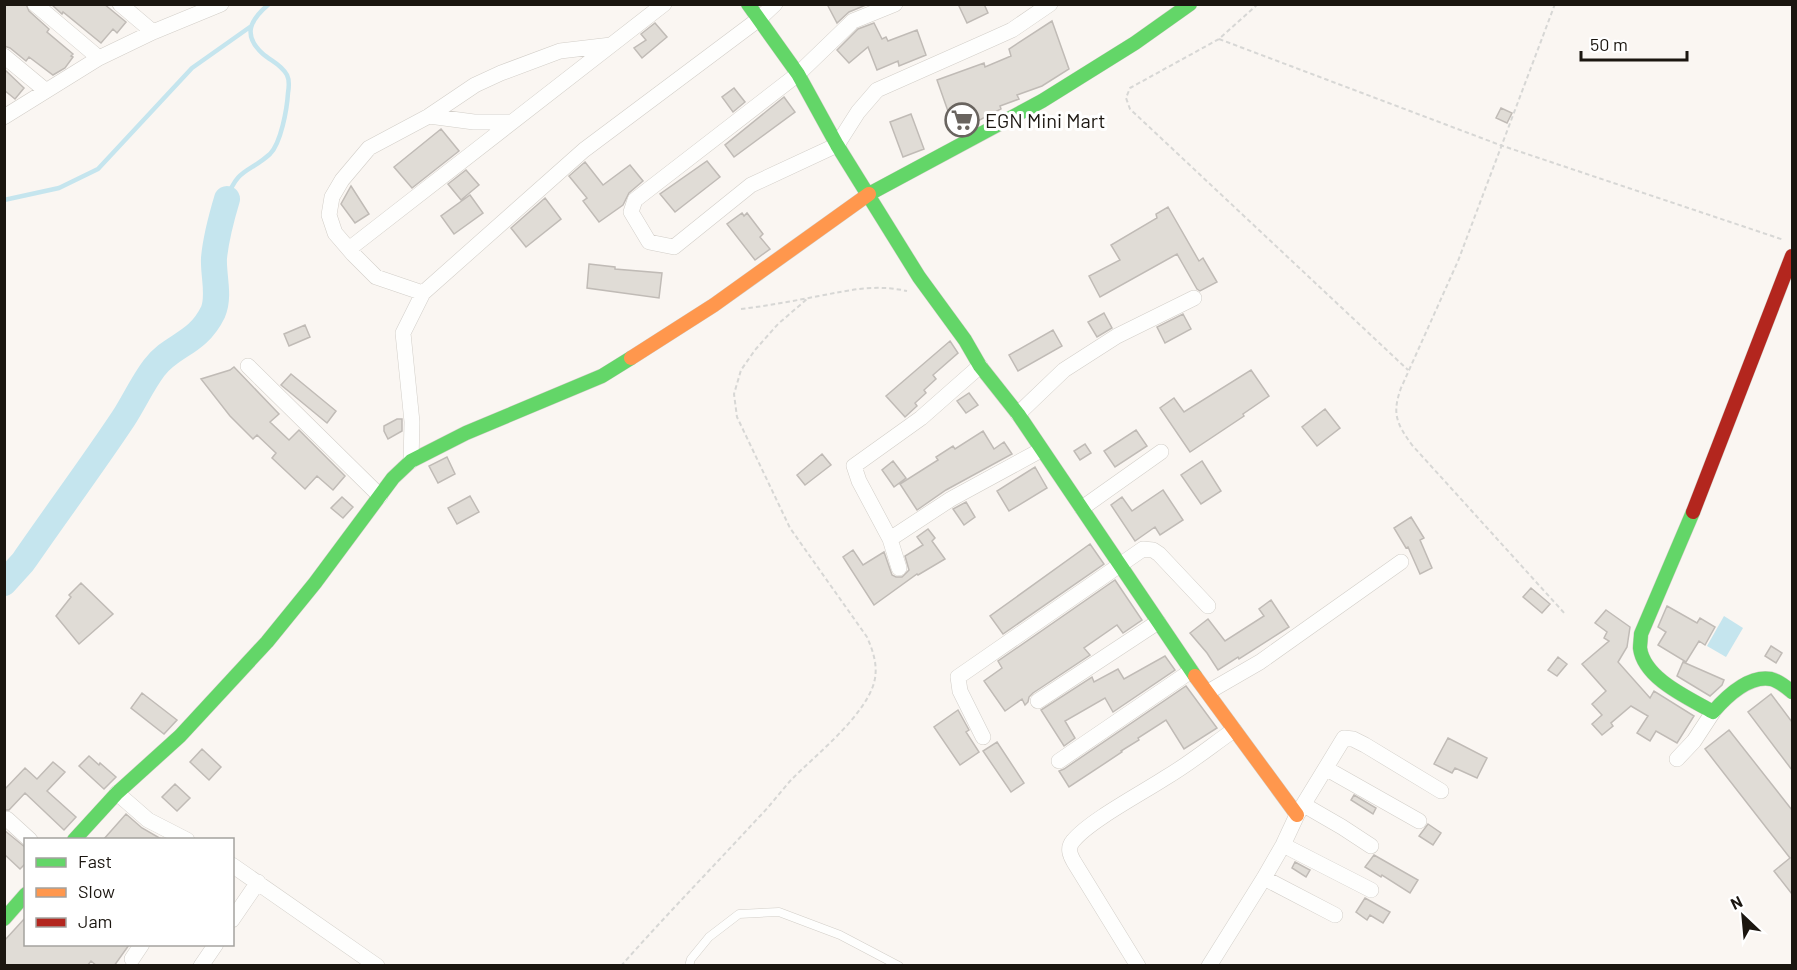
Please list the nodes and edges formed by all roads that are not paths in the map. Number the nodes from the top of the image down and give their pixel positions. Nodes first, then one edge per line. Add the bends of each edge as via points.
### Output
1 (35, 4) edge
2 (120, 4) edge
3 (664, 4) edge
4 (748, 4) edge
5 (776, 4) edge
6 (895, 4) edge
7 (1050, 4) edge
8 (1190, 4) edge
9 (214, 6) edge
10 (759, 19) junction
11 (153, 32) junction
12 (612, 45) junction
13 (4, 56) edge
14 (99, 58) junction
15 (798, 74) junction
16 (45, 90) junction
17 (429, 116) junction
18 (4, 117) edge
19 (512, 122) junction
20 (837, 145) junction
21 (869, 194) junction
22 (349, 249) junction
23 (1792, 256) edge
24 (423, 293) junction
25 (1194, 298) dead end
26 (248, 366) dead end
27 (980, 366) junction
28 (1018, 414) junction
29 (1041, 450) junction
30 (1161, 452) dead end
31 (411, 461) junction
32 (380, 496) junction
33 (1082, 508) junction
34 (890, 539) junction
35 (1401, 562) dead end
36 (1119, 564) junction
37 (899, 568) dead end
38 (1208, 606) dead end
39 (1158, 621) junction
40 (1191, 671) junction
41 (1208, 692) junction
42 (1792, 692) edge
43 (1038, 701) dead end
44 (1713, 712) junction
45 (1234, 730) junction
46 (983, 737) dead end
47 (1677, 759) dead end
48 (1059, 761) dead end
49 (1327, 769) junction
50 (1441, 790) dead end
51 (117, 793) junction
52 (1301, 810) junction
53 (7, 819) dead end
54 (1419, 822) dead end
55 (28, 838) edge
56 (76, 838) edge
57 (183, 838) edge
58 (1283, 845) junction
59 (1371, 846) dead end
60 (234, 866) edge
61 (1264, 878) junction
62 (258, 882) junction
63 (1371, 890) dead end
64 (24, 896) edge
65 (1335, 915) dead end
66 (234, 917) edge
67 (4, 919) edge
68 (141, 946) edge
69 (215, 946) edge
70 (132, 959) dead end
71 (358, 960) edge
72 (201, 966) edge
73 (377, 966) edge
74 (689, 966) edge
75 (899, 966) edge
76 (1138, 966) edge
77 (1209, 966) edge

1 - 14 street
2 - 11 street
3 - 12 street
4 - 10 street
5 - 10 street
6 - 15 street via 853,21
7 - 20 street via 1002,34 877,90
8 - 21 street via 1051,95
9 - 11 street
10 - 15 street
10 - 24 street via 584,150
11 - 14 street
12 - 17 street via 560,51 475,85
12 - 19 street
13 - 16 street
14 - 16 street
15 - 20 street
15 - 20 street via 635,200 631,212 650,242 674,247 751,185
16 - 18 street
17 - 19 street
17 - 22 street via 369,148 342,180 332,197 329,215 335,233
19 - 22 street
20 - 21 street
21 - 27 street
21 - 31 street via 714,305 602,376 466,433
22 - 24 street via 376,277
23 - 44 street via 1682,543 1639,642 1643,661 1658,678
24 - 31 street via 403,333 412,422
25 - 28 street via 1117,336 1064,370
26 - 32 street
27 - 28 street
27 - 34 street via 921,418 854,465
28 - 29 street
29 - 33 street
29 - 34 street via 951,499
30 - 33 street
31 - 32 street
32 - 51 street via 267,642 180,736
33 - 36 street
34 - 37 street
35 - 41 street via 1260,662
36 - 38 street via 1143,549 1153,550
36 - 39 street
36 - 46 street via 958,677 960,691
39 - 40 street
39 - 43 street
40 - 41 street
40 - 48 street
41 - 45 street
42 - 44 street via 1774,680 1756,681 1721,702
44 - 47 street
45 - 52 street
45 - 76 street via 1096,822 1070,846 1074,862
49 - 50 street via 1341,742 1348,737
49 - 52 street
49 - 54 street
51 - 56 street
51 - 57 street via 148,820
52 - 58 street
52 - 59 street via 1342,827
53 - 55 street
58 - 61 street
58 - 63 street
60 - 62 street
61 - 65 street
61 - 77 street
62 - 66 street
62 - 71 street
64 - 67 street
68 - 70 street
69 - 72 street
71 - 73 street
74 - 75 lane via 709,937 739,914 779,912 840,935

